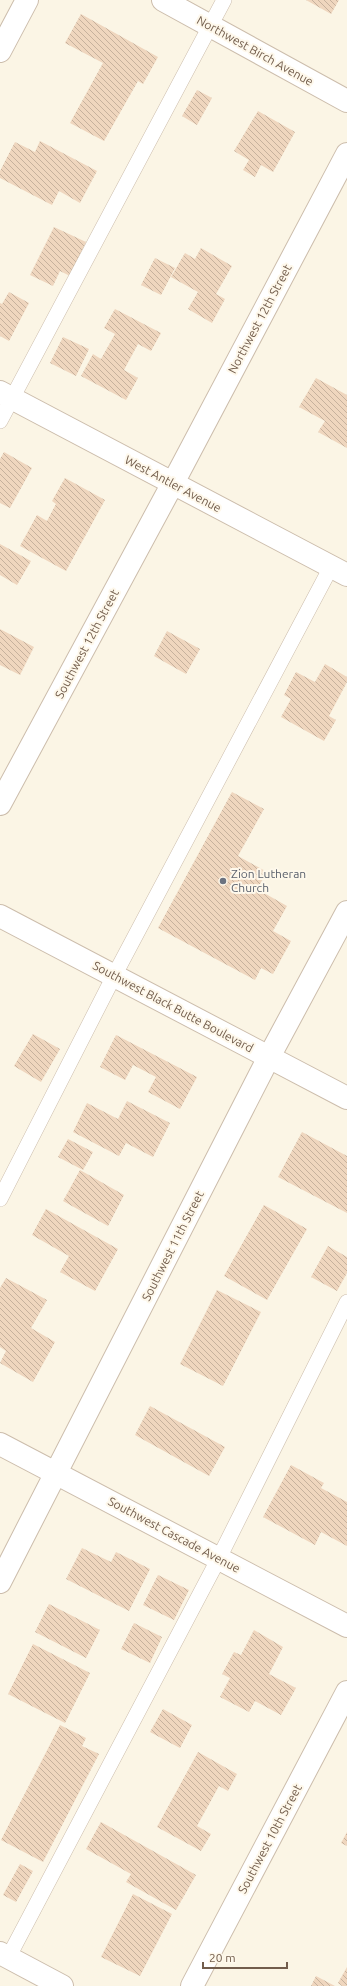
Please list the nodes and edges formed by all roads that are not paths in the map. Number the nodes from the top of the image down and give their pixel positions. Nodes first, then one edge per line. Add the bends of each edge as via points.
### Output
1 (27, 0) edge
2 (163, 0) edge
3 (224, 0) edge
4 (210, 26) junction
5 (0, 51) edge
6 (347, 101) edge
7 (347, 154) edge
8 (6, 395) edge
9 (0, 421) edge
10 (173, 483) junction
11 (339, 571) edge
12 (0, 804) edge
13 (347, 912) edge
14 (0, 916) edge
15 (114, 976) junction
16 (269, 1057) junction
17 (347, 1098) edge
18 (0, 1199) edge
19 (347, 1302) edge
20 (0, 1444) edge
21 (57, 1474) junction
22 (219, 1558) junction
23 (0, 1582) edge
24 (347, 1626) edge
25 (347, 1692) edge
26 (4, 1955) edge
27 (62, 1986) edge
28 (192, 1986) edge

1 - 5 street
2 - 4 street, Northwest Birch Avenue
3 - 4 lane
4 - 6 street, Northwest Birch Avenue
4 - 8 lane
7 - 10 street, Northwest 12th Street
8 - 9 lane
8 - 10 street, West Antler Avenue
10 - 11 street, West Antler Avenue
10 - 12 street, Southwest 12th Street
11 - 15 lane
13 - 16 street, Southwest 11th Street
14 - 15 street, Southwest Black Butte Boulevard
15 - 16 street, Southwest Black Butte Boulevard
15 - 18 lane
16 - 17 street, Southwest Black Butte Boulevard
16 - 21 street, Southwest 11th Street
19 - 22 lane
20 - 21 street, Southwest Cascade Avenue
21 - 22 street, Southwest Cascade Avenue
21 - 23 street, Southwest 11th Street
22 - 24 street, Southwest Cascade Avenue
22 - 26 lane
25 - 28 street, Southwest 10th Street
26 - 27 street

